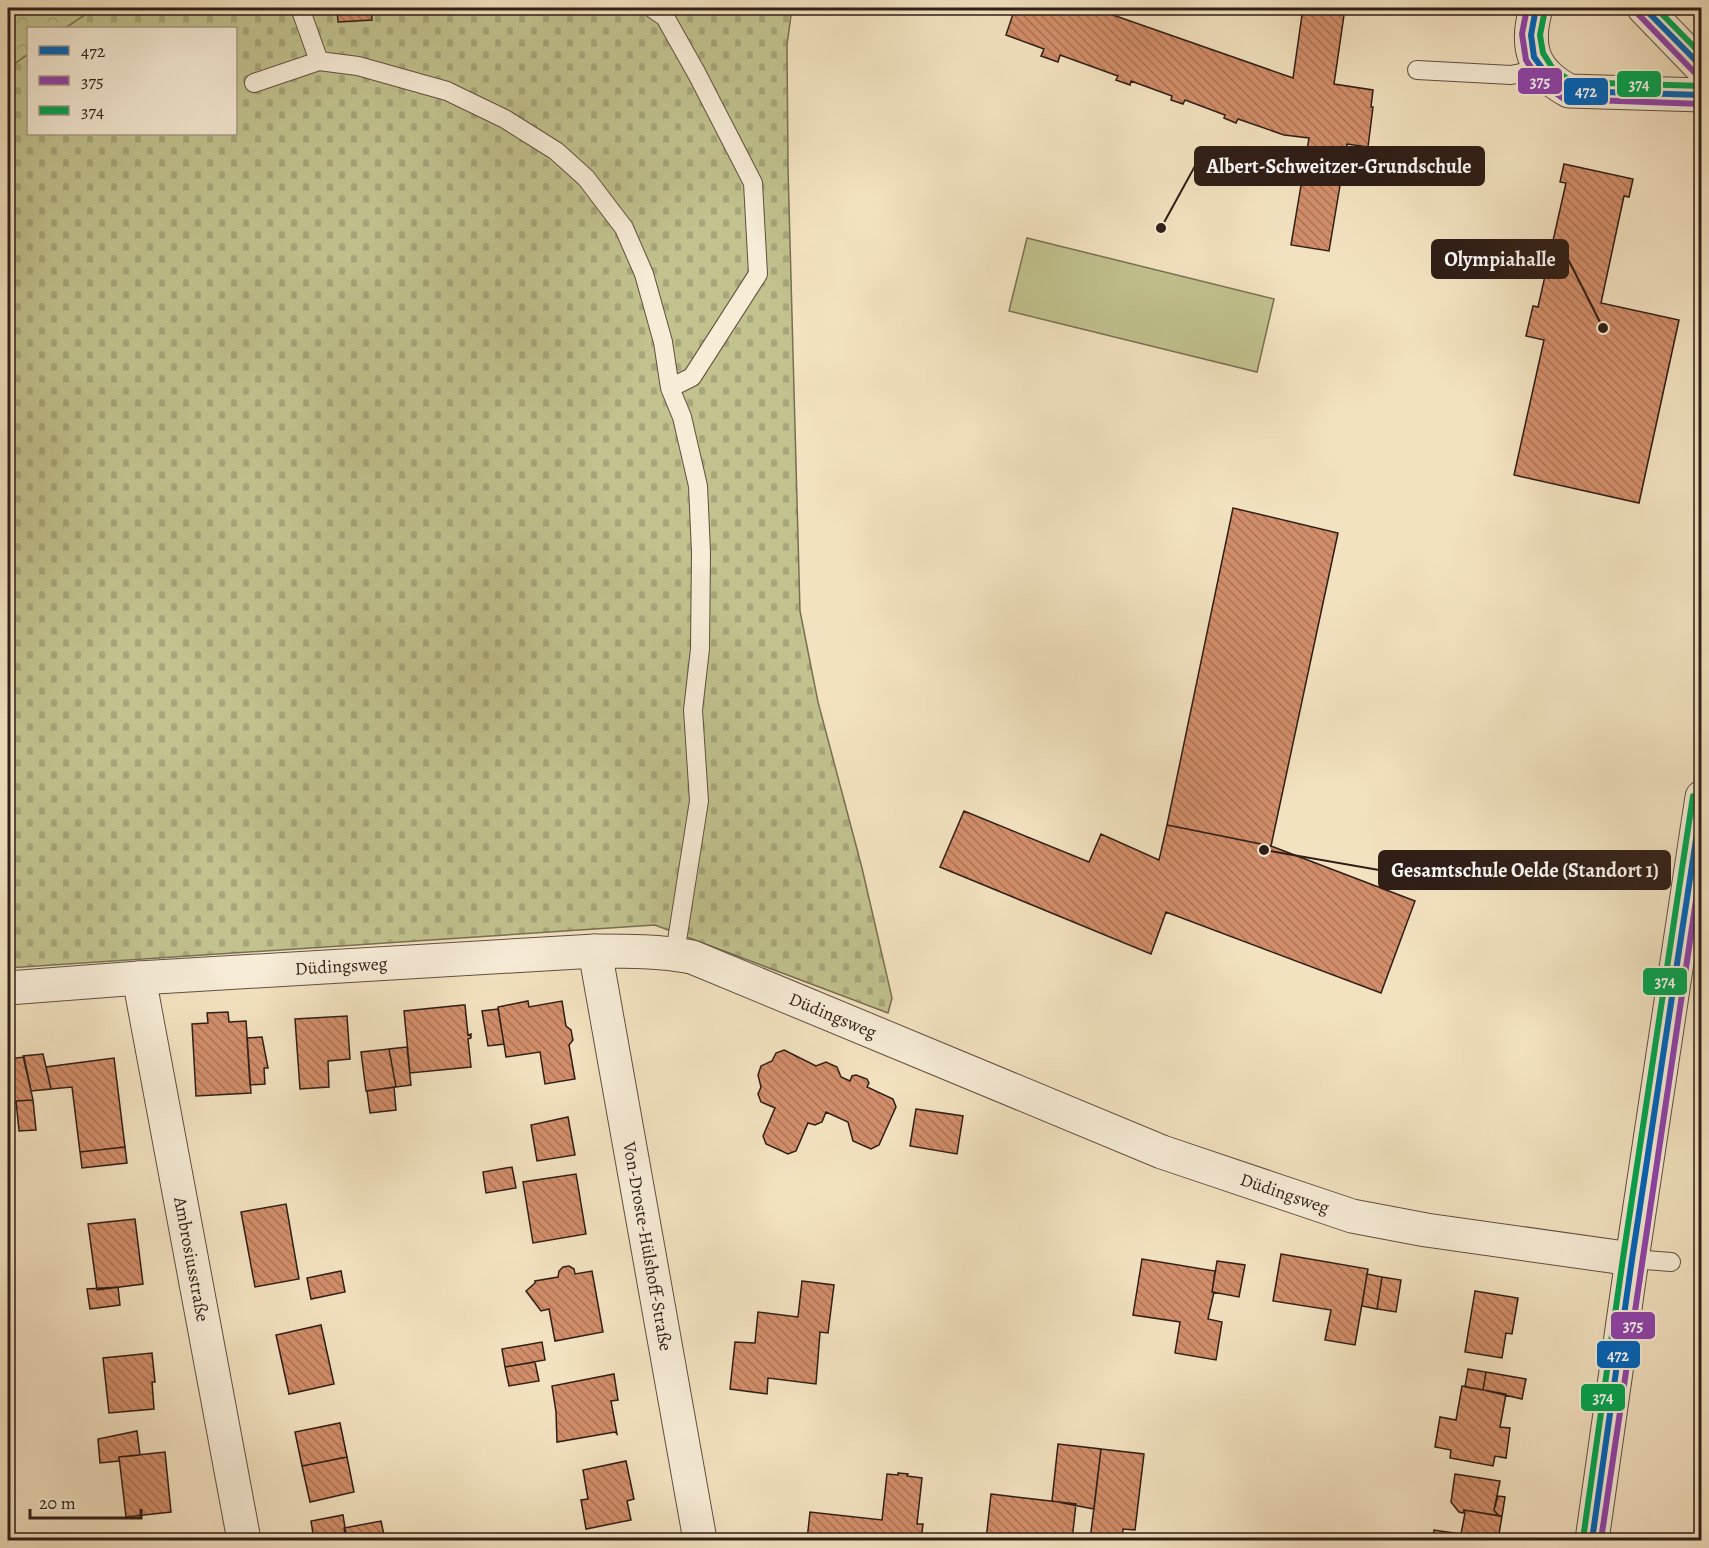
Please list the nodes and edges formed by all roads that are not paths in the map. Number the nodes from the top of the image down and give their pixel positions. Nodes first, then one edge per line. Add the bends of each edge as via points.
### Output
1 (300, 8) edge
2 (652, 8) edge
3 (1536, 8) edge
4 (1644, 8) edge
5 (319, 61) junction
6 (1701, 68) edge
7 (1540, 69) junction
8 (1417, 70) dead end
9 (254, 83) dead end
10 (1701, 95) edge
11 (670, 388) junction
12 (1701, 809) edge
13 (595, 951) junction
14 (675, 953) junction
15 (139, 978) junction
16 (8, 988) edge
17 (1632, 1259) junction
18 (1671, 1262) dead end
19 (244, 1540) edge
20 (700, 1540) edge
21 (1592, 1540) edge

1 - 5 lane
2 - 11 lane via 665,17 753,183 758,274 692,377
3 - 7 street via 1530,29 1532,51
4 - 6 street
5 - 9 lane
5 - 11 lane via 358,66 447,91 522,129 578,171 624,228 644,274 663,342
7 - 8 lane via 1510,75
7 - 10 street via 1569,91
11 - 14 lane via 698,486 701,552 700,650 693,710 699,801
12 - 17 street
13 - 14 street, Düdingsweg
13 - 15 street, Düdingsweg
13 - 20 street, Von-Droste-Hülshoff-Straße
14 - 17 street, Düdingsweg via 1162,1152 1352,1216
15 - 16 street, Düdingsweg
15 - 19 street, Ambrosiusstraße
17 - 18 lane
17 - 21 street

